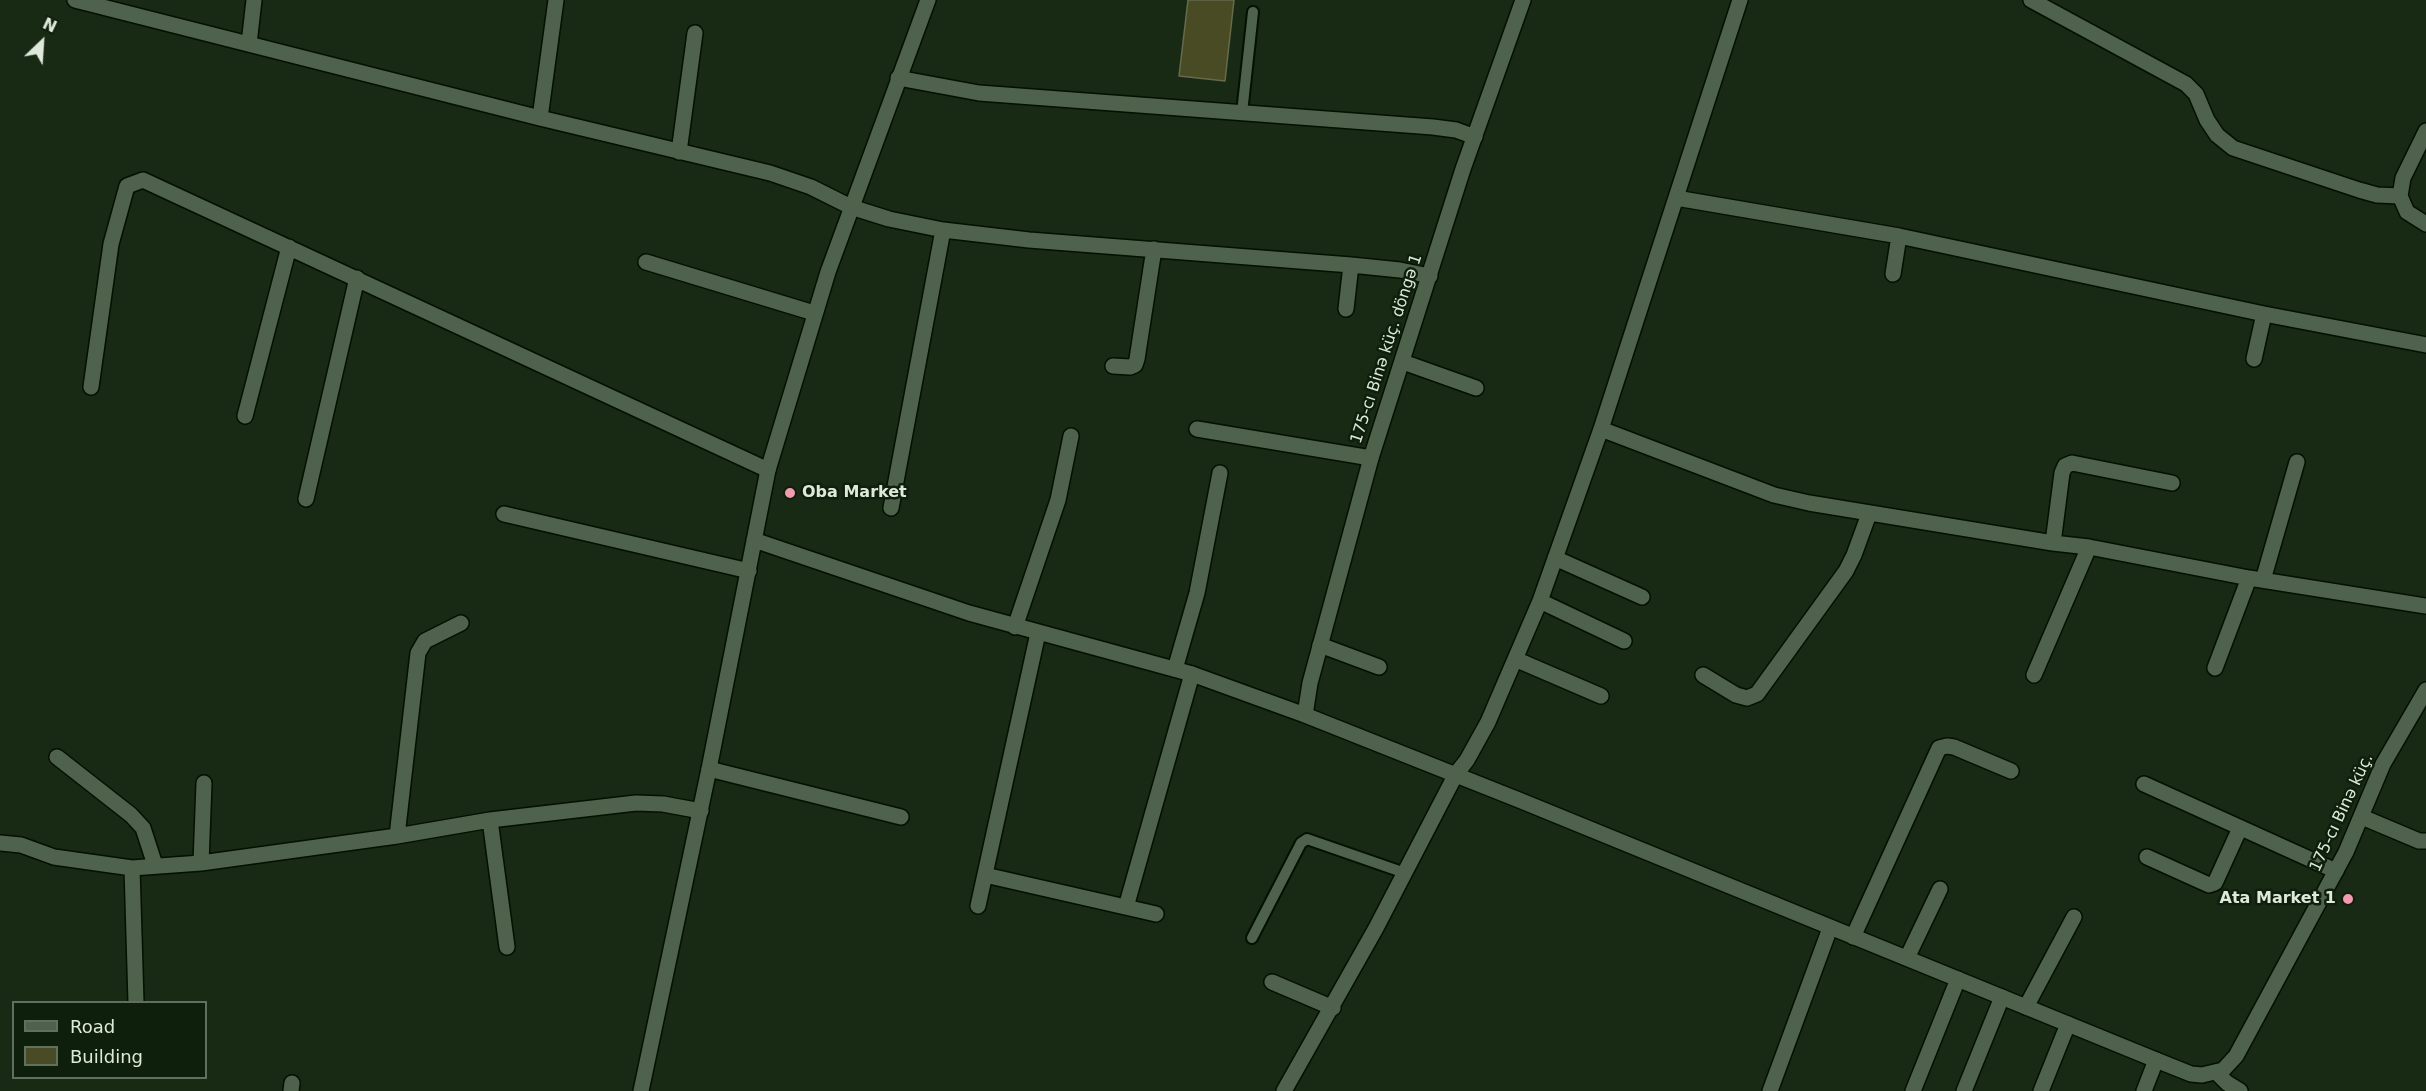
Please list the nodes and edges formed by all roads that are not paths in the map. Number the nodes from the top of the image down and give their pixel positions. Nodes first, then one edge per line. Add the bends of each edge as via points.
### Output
1 (75, 0) edge
2 (254, 0) edge
3 (556, 0) edge
4 (928, 0) edge
5 (1523, 0) edge
6 (1740, 0) edge
7 (2031, 0) edge
8 (1253, 12) dead end
9 (695, 33) dead end
10 (249, 44) junction
11 (898, 78) junction
12 (1242, 113) junction
13 (540, 118) junction
14 (2426, 131) edge
15 (1474, 137) junction
16 (679, 152) junction
17 (2400, 196) junction
18 (1676, 198) junction
19 (851, 207) junction
20 (2426, 224) edge
21 (943, 230) junction
22 (1899, 236) junction
23 (289, 247) junction
24 (1154, 249) junction
25 (646, 262) dead end
26 (1351, 265) junction
27 (1893, 274) dead end
28 (1430, 276) junction
29 (357, 279) junction
30 (1346, 309) dead end
31 (814, 313) junction
32 (2264, 314) junction
33 (2426, 345) edge
34 (2254, 358) dead end
35 (1403, 362) junction
36 (1113, 366) dead end
37 (91, 387) dead end
38 (1476, 388) dead end
39 (245, 416) dead end
40 (1197, 429) dead end
41 (1601, 429) junction
42 (1071, 436) dead end
43 (1371, 459) junction
44 (2297, 462) dead end
45 (768, 470) junction
46 (1220, 473) dead end
47 (2172, 483) dead end
48 (306, 499) dead end
49 (891, 508) dead end
50 (504, 514) dead end
51 (1869, 514) junction
52 (754, 540) junction
53 (2053, 543) junction
54 (2089, 547) junction
55 (1555, 558) junction
56 (749, 571) junction
57 (2256, 579) junction
58 (1642, 597) dead end
59 (1540, 601) junction
60 (2426, 606) edge
61 (461, 623) dead end
62 (1015, 627) junction
63 (1038, 633) junction
64 (1624, 640) dead end
65 (1320, 645) junction
66 (1515, 659) junction
67 (1379, 667) dead end
68 (2215, 668) dead end
69 (1175, 669) junction
70 (1192, 674) junction
71 (1703, 675) dead end
72 (2034, 675) dead end
73 (2426, 690) edge
74 (1601, 696) dead end
75 (1305, 715) junction
76 (57, 757) dead end
77 (709, 770) junction
78 (2011, 771) dead end
79 (1456, 774) junction
80 (204, 783) dead end
81 (2144, 784) dead end
82 (701, 811) junction
83 (901, 817) dead end
84 (2362, 817) junction
85 (490, 820) junction
86 (2241, 828) junction
87 (397, 836) junction
88 (2426, 842) edge
89 (0, 843) edge
90 (2147, 857) dead end
91 (201, 863) junction
92 (155, 865) junction
93 (132, 868) junction
94 (2336, 871) junction
95 (1405, 873) junction
96 (985, 875) junction
97 (1940, 889) dead end
98 (978, 906) dead end
99 (1126, 907) junction
100 (1156, 914) dead end
101 (2074, 917) dead end
102 (1830, 928) junction
103 (1853, 937) junction
104 (1251, 938) dead end
105 (507, 947) dead end
106 (1907, 958) junction
107 (1958, 979) junction
108 (1272, 981) dead end
109 (2002, 998) junction
110 (136, 1001) edge
111 (2026, 1007) junction
112 (1333, 1008) junction
113 (2068, 1024) junction
114 (2156, 1060) junction
115 (2217, 1073) junction
116 (641, 1091) edge
117 (1284, 1091) edge
118 (1770, 1091) edge
119 (1913, 1091) edge
120 (1964, 1091) edge
121 (2041, 1091) edge
122 (2144, 1091) edge
123 (2240, 1091) edge

1 - 10 street
2 - 10 street
3 - 13 street
4 - 11 street
5 - 15 street, 175-cı Binə küç. döngə 1
6 - 18 street
7 - 17 street via 2186,84 2196,94 2217,135 2233,148 2359,190
8 - 12 lane
9 - 16 street
10 - 13 street
11 - 12 street via 979,93
11 - 19 street
12 - 15 street via 1434,127
13 - 16 street
14 - 17 street via 2403,178
15 - 28 street, 175-cı Binə küç. döngə 1
16 - 19 street via 770,173
17 - 20 street via 2407,212
18 - 22 street
18 - 41 street
19 - 21 street
19 - 31 street
21 - 24 street
21 - 49 street
22 - 27 street
22 - 32 street
23 - 29 street
23 - 37 street via 143,180 127,186 111,244
23 - 39 street
24 - 26 street
24 - 36 street via 1135,365
25 - 31 street
26 - 28 street
26 - 30 street
28 - 35 street, 175-cı Binə küç. döngə 1
29 - 45 street
29 - 48 street
31 - 45 street
32 - 33 street
32 - 34 street
35 - 38 street
35 - 43 street, 175-cı Binə küç. döngə 1
40 - 43 street
41 - 51 street via 1774,495
41 - 55 street
42 - 62 street via 1058,500
43 - 65 street, 175-cı Binə küç. döngə 1
44 - 57 street
45 - 52 street
46 - 69 street via 1202,573
47 - 53 street via 2072,463 2065,466
50 - 56 street
51 - 53 street
51 - 71 street via 1846,571 1757,694 1747,698 1736,695
52 - 56 street
52 - 62 street
53 - 54 street
54 - 57 street
54 - 72 street
55 - 58 street
55 - 59 street
56 - 77 street
57 - 60 street
57 - 68 street
59 - 64 street
59 - 66 street
61 - 87 street via 425,641 418,654
62 - 63 street
63 - 69 street
63 - 96 street
65 - 67 street
65 - 75 street, 175-cı Binə küç. döngə 1
66 - 74 street
66 - 79 street via 1488,722
69 - 70 street
70 - 75 street
70 - 99 street
73 - 84 street, 175-cı Binə küç. via 2383,764
75 - 79 street
76 - 92 street via 143,828
77 - 82 street
77 - 83 street
78 - 103 street via 1954,747 1940,748
79 - 95 street
79 - 102 street
80 - 91 street
81 - 86 street
82 - 85 street via 636,803
82 - 116 street
84 - 88 street
84 - 94 street, 175-cı Binə küç.
85 - 87 street
85 - 105 street
86 - 90 street via 2215,883 2209,885
86 - 94 street
87 - 91 street
89 - 93 street via 21,845 54,857
91 - 92 street
92 - 93 street
93 - 110 street
94 - 115 street, 175-cı Binə küç. via 2236,1056
95 - 104 lane via 1307,839 1301,843
95 - 112 street
96 - 98 street
96 - 99 street
97 - 106 street
99 - 100 street
101 - 111 street
102 - 103 street
102 - 118 street
103 - 106 street
106 - 107 street
107 - 109 street
107 - 119 street
108 - 112 street
109 - 111 street
109 - 120 street
111 - 113 street
112 - 117 street
113 - 114 street
113 - 121 street
114 - 115 street via 2191,1074
114 - 122 street
115 - 123 street

